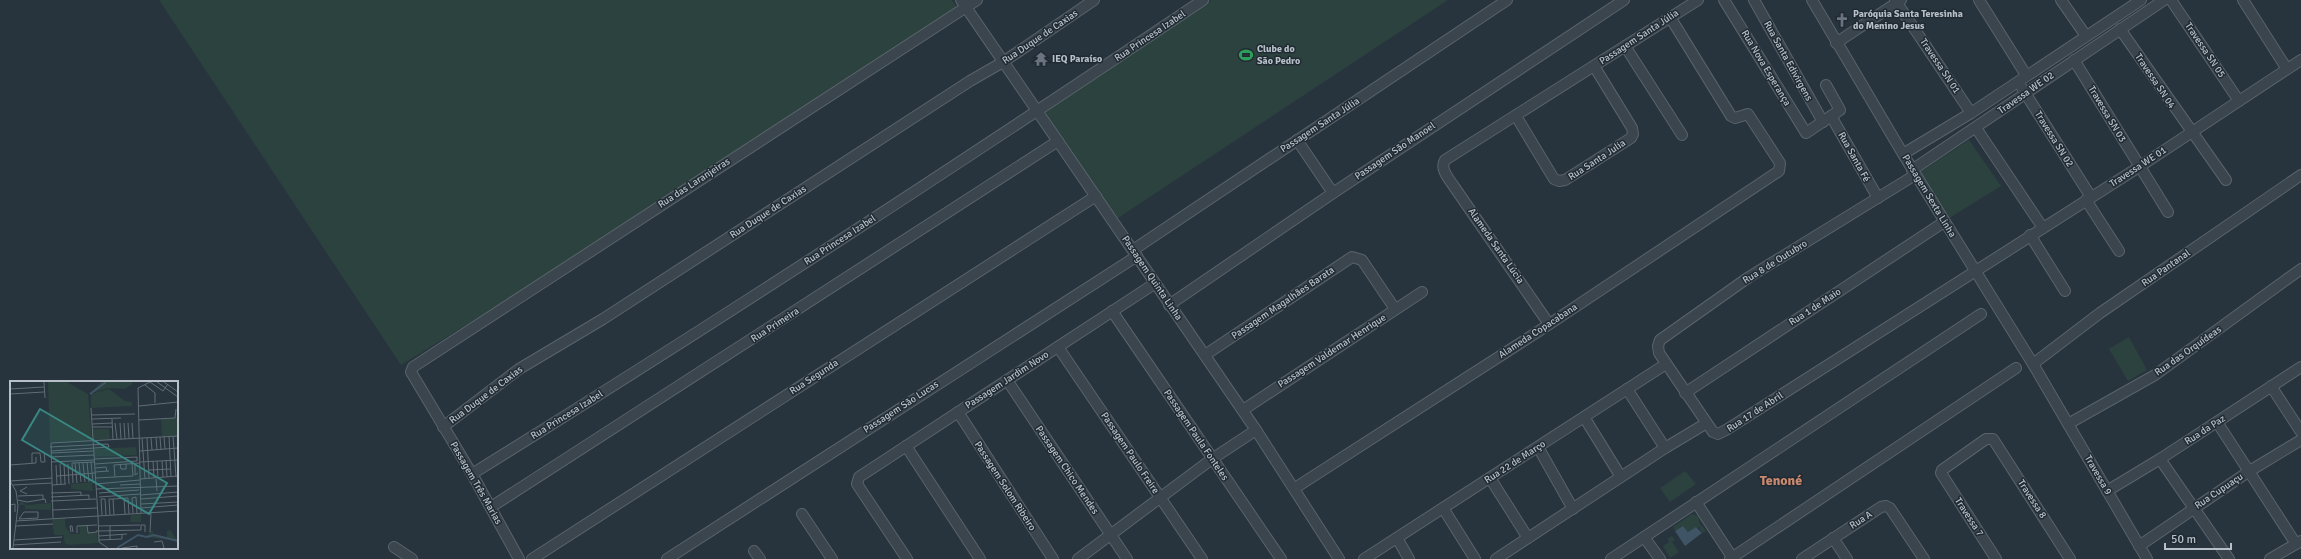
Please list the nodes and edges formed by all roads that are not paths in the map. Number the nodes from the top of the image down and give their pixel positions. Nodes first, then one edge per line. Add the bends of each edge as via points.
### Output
1 (977, 0) edge
2 (1094, 0) edge
3 (1203, 0) edge
4 (1507, 0) edge
5 (1624, 0) edge
6 (1698, 0) edge
7 (1724, 0) edge
8 (1754, 0) edge
9 (1812, 0) edge
10 (1978, 0) edge
11 (2061, 0) edge
12 (2164, 0) edge
13 (2171, 0) edge
14 (2242, 0) edge
15 (1897, 1) edge
16 (2137, 3) edge
17 (963, 4) edge
18 (2140, 16) junction
19 (1670, 17) junction
20 (2120, 29) junction
21 (2086, 36) junction
22 (1836, 43) junction
23 (1625, 46) junction
24 (2074, 60) junction
25 (2301, 60) edge
26 (1003, 62) junction
27 (1594, 66) junction
28 (2287, 69) junction
29 (2026, 75) junction
30 (2017, 81) junction
31 (1826, 85) dead end
32 (2026, 94) junction
33 (2239, 101) junction
34 (1038, 111) junction
35 (1971, 113) junction
36 (1516, 116) junction
37 (1827, 119) junction
38 (1976, 128) junction
39 (2191, 132) junction
40 (1682, 135) dead end
41 (1297, 140) junction
42 (1058, 141) junction
43 (1903, 154) junction
44 (2139, 167) junction
45 (1443, 168) joint
46 (1914, 172) junction
47 (2301, 175) edge
48 (2226, 180) dead end
49 (1333, 193) junction
50 (1096, 196) junction
51 (1878, 198) junction
52 (2088, 198) junction
53 (2168, 212) dead end
54 (1944, 222) junction
55 (2043, 228) junction
56 (2030, 235) junction
57 (2118, 251) dead end
58 (1135, 253) junction
59 (2301, 270) edge
60 (1974, 271) junction
61 (1154, 284) junction
62 (2065, 291) dead end
63 (1422, 292) dead end
64 (1169, 305) junction
65 (1395, 309) junction
66 (1112, 311) junction
67 (1981, 314) dead end
68 (1549, 324) junction
69 (1058, 346) junction
70 (1205, 355) junction
71 (1666, 364) junction
72 (2033, 364) junction
73 (412, 367) joint
74 (2301, 367) edge
75 (2016, 368) dead end
76 (1007, 380) junction
77 (2271, 386) junction
78 (1627, 389) junction
79 (2048, 391) joint
80 (1685, 393) junction
81 (1242, 410) junction
82 (958, 412) junction
83 (1584, 417) junction
84 (2217, 422) junction
85 (1705, 424) junction
86 (2068, 424) junction
87 (443, 428) junction
88 (1256, 430) junction
89 (2301, 432) edge
90 (1993, 439) joint
91 (2301, 440) edge
92 (906, 446) junction
93 (1538, 447) junction
94 (1665, 448) junction
95 (1212, 459) junction
96 (2160, 459) junction
97 (2248, 472) junction
98 (472, 474) junction
99 (1490, 478) junction
100 (1621, 478) junction
101 (1295, 488) junction
102 (2107, 491) junction
103 (1159, 497) junction
104 (1696, 502) junction
105 (491, 507) junction
106 (1443, 508) junction
107 (1573, 509) junction
108 (2193, 509) junction
109 (802, 514) dead end
110 (1110, 534) junction
111 (1644, 537) junction
112 (1397, 538) junction
113 (1528, 538) junction
114 (1833, 538) junction
115 (2298, 542) edge
116 (2139, 546) junction
117 (394, 547) dead end
118 (1731, 558) edge
119 (412, 559) edge
120 (519, 559) edge
121 (532, 559) edge
122 (667, 559) edge
123 (832, 559) edge
124 (907, 559) edge
125 (980, 559) edge
126 (1053, 559) edge
127 (1078, 559) edge
128 (1127, 559) edge
129 (1202, 559) edge
130 (1280, 559) edge
131 (1339, 559) edge
132 (1364, 559) edge
133 (1409, 559) edge
134 (1475, 559) edge
135 (1496, 559) edge
136 (1611, 559) edge
137 (1660, 559) edge
138 (1802, 559) edge
139 (1847, 559) edge
140 (1924, 559) edge
141 (1996, 559) edge
142 (2070, 559) edge
143 (2147, 559) edge
144 (2230, 559) edge
145 (2270, 559) edge

1 - 17 street, Rua das Laranjeiras
2 - 26 street, Rua Duque de Caxias
3 - 34 street, Rua Princesa Izabel
4 - 41 street, Passagem Santa Júlia
5 - 49 street, Passagem São Manoel
6 - 19 street, Passagem Santa Júlia
7 - 37 street, Rua Nova Esperança via 1804,132 1809,132
8 - 37 street, Rua Santa Edivirgens
9 - 22 street, Passagem Sexta Linha
10 - 29 street
11 - 21 street
12 - 18 street, Travessa WE 02
13 - 33 street, Travessa SN 05
14 - 28 street
15 - 22 street
15 - 35 street, Travessa SN 01
16 - 18 street, Travessa WE 02
16 - 21 street, Travessa WE 02
17 - 26 street, Passagem Quinta Linha
17 - 73 street, Rua das Laranjeiras
18 - 20 street, Travessa WE 02
19 - 23 street, Passagem Santa Júlia
19 - 68 street, Alameda Copacabana via 1731,116 1735,118 1748,114 1780,163 1779,171
20 - 24 street, Travessa WE 02
20 - 39 street, Travessa SN 04
21 - 29 street, Travessa WE 02
22 - 43 street, Passagem Sexta Linha
23 - 27 street, Passagem Santa Júlia
23 - 40 street
24 - 32 street, Travessa WE 02
24 - 44 street, Travessa SN 03
25 - 28 street, Travessa WE 01
26 - 34 street, Passagem Quinta Linha
26 - 87 street, Rua Duque de Caxias via 603,319 519,369
27 - 36 street, Passagem Santa Júlia
27 - 36 street, Rua Santa Julia via 1632,128 1631,138 1559,182 1554,179
28 - 33 street, Travessa WE 01
29 - 30 street, Travessa WE 02
30 - 32 street, Travessa SN 02
30 - 35 street, Travessa WE 02
31 - 37 street via 1840,108 1839,112
32 - 38 street, Travessa WE 02
32 - 52 street, Travessa SN 02
33 - 39 street, Travessa WE 01
34 - 42 street, Passagem Quinta Linha
34 - 98 street, Rua Princesa Izabel via 686,341
35 - 43 street, Travessa WE 02
36 - 45 street, Passagem Santa Júlia via 1445,160
37 - 51 street, Rua Santa Fé
38 - 46 street, Travessa WE 02
38 - 55 street
39 - 44 street, Travessa WE 01
39 - 48 street, Travessa SN 04
41 - 49 street
41 - 58 street, Passagem Santa Júlia
42 - 50 street, Passagem Quinta Linha
42 - 105 street, Rua Primeira
43 - 46 street, Passagem Sexta Linha
44 - 52 street, Travessa WE 01
44 - 53 street, Travessa SN 03
45 - 68 street, Alameda Santa Lúcia
46 - 51 street, Rua 8 de Outubro
46 - 54 street, Passagem Sexta Linha
47 - 72 street, Rua Pantanal via 2100,313
49 - 64 street, Passagem São Manoel
50 - 58 street, Passagem Quinta Linha
50 - 121 street, Rua Segunda
51 - 71 street, Rua 8 de Outubro via 1749,278 1660,340 1659,353
52 - 55 street, Travessa WE 01
52 - 57 street, Travessa SN 02
54 - 60 street, Passagem Sexta Linha
54 - 80 street, Rua 1 de Maio
55 - 56 street, Travessa WE 01
56 - 60 street, Travessa WE 01
56 - 62 street
58 - 61 street, Passagem Quinta Linha
58 - 122 street, Passagem São Lucas
59 - 86 street, Rua das Orquídeas via 2154,374
60 - 72 street, Passagem Sexta Linha
60 - 85 street, Rua 17 de Abril via 1726,430 1718,434
61 - 64 street, Passagem Quinta Linha
61 - 66 street, Passagem Jardim Novo
63 - 65 street, Passagem Valdemar Henrique
64 - 70 street, Passagem Quinta Linha
65 - 70 street, Passagem Magalhães Barata via 1362,260 1352,257
65 - 81 street, Passagem Valdemar Henrique
66 - 69 street, Passagem Jardim Novo
66 - 95 street, Passagem Paula Fonteles
67 - 104 street
68 - 101 street, Alameda Copacabana
69 - 76 street, Passagem Jardim Novo
69 - 103 street, Passagem Paulo Freire
70 - 81 street, Passagem Quinta Linha
71 - 78 street, Rua 22 de Março
71 - 80 street
72 - 79 street, Passagem Sexta Linha
73 - 87 street, Passagem Três Marias via 410,372
74 - 77 street, Rua da Paz
75 - 118 street
76 - 82 street, Passagem Jardim Novo
76 - 110 street, Passagem Chico Mendes
77 - 84 street, Rua da Paz
77 - 89 street
78 - 83 street, Rua 22 de Março
78 - 94 street
79 - 86 street, Travessa 9
80 - 85 street
81 - 88 street, Passagem Quinta Linha
82 - 92 street, Passagem Jardim Novo
82 - 126 street, Passagem Solom Ribeiro
83 - 93 street, Rua 22 de Março
83 - 100 street
84 - 96 street, Rua da Paz
84 - 97 street
85 - 94 street
86 - 102 street, Travessa 9
87 - 98 street, Passagem Três Marias
88 - 95 street
88 - 101 street, Passagem Quinta Linha
90 - 141 street, Travessa 7 via 1986,439 1942,470 1942,476
90 - 142 street, Travessa 8
91 - 97 street, Rua Cupuaçu
92 - 124 street, Passagem Jardim Novo via 859,477 857,484
92 - 125 street
93 - 99 street, Rua 22 de Março
93 - 107 street
94 - 100 street
95 - 103 street
95 - 130 street, Passagem Paula Fonteles
96 - 102 street, Rua da Paz
96 - 108 street
97 - 108 street, Rua Cupuaçu
97 - 115 street
98 - 105 street, Passagem Três Marias
99 - 106 street, Rua 22 de Março
99 - 113 street
100 - 107 street
101 - 131 street, Passagem Quinta Linha
102 - 116 street, Travessa 9
103 - 110 street
103 - 129 street, Passagem Paulo Freire
104 - 111 street
104 - 118 street
105 - 120 street, Passagem Três Marias
106 - 112 street, Rua 22 de Março
106 - 134 street
107 - 113 street
108 - 116 street, Rua Cupuaçu
108 - 144 street
109 - 123 street
110 - 127 street
110 - 128 street, Passagem Chico Mendes
111 - 136 street
111 - 137 street
112 - 132 street, Rua 22 de Março
112 - 133 street
113 - 135 street
114 - 138 street, Rua A
114 - 139 street
114 - 140 street, Rua A via 1886,506 1890,508
115 - 145 street
116 - 143 street, Travessa 9
117 - 119 street

